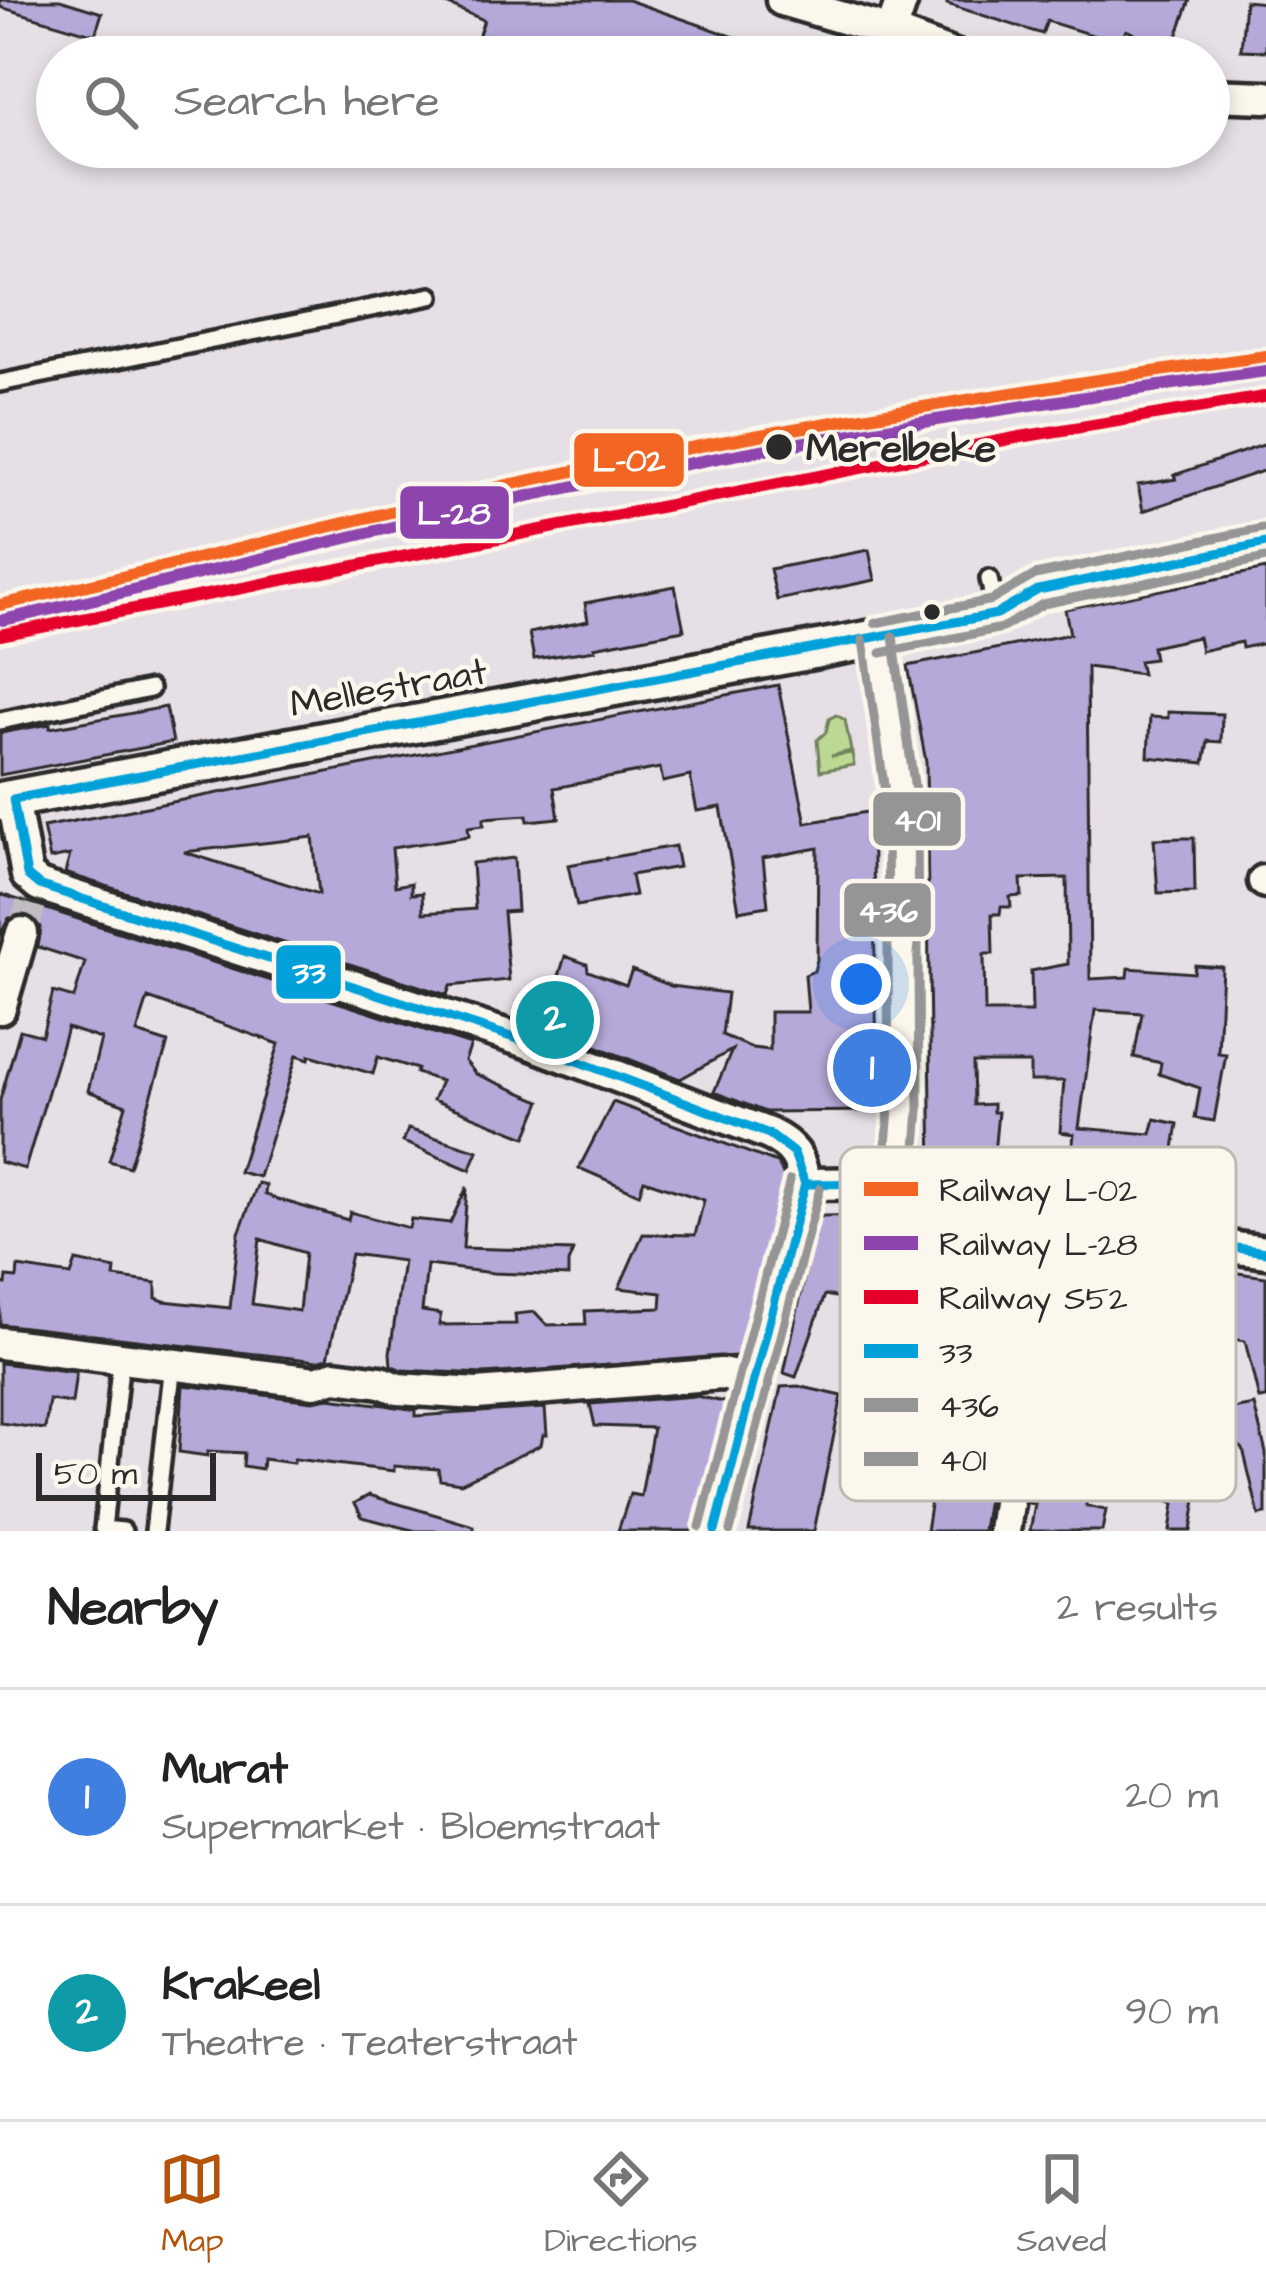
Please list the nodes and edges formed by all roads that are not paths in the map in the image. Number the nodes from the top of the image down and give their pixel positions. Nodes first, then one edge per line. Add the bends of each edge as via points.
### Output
1 (782, 0) edge
2 (902, 0) edge
3 (891, 32) junction
4 (902, 36) edge
5 (1230, 96) edge
6 (1266, 97) edge
7 (430, 296) dead end
8 (0, 383) edge
9 (1266, 544) edge
10 (878, 638) junction
11 (149, 689) dead end
12 (0, 721) edge
13 (7, 800) edge
14 (30, 907) junction
15 (0, 1008) edge
16 (901, 1147) edge
17 (805, 1184) junction
18 (840, 1184) edge
19 (1236, 1248) edge
20 (1266, 1252) edge
21 (0, 1343) edge
22 (121, 1358) junction
23 (173, 1364) junction
24 (753, 1381) junction
25 (1008, 1501) edge
26 (123, 1531) edge
27 (154, 1531) edge
28 (715, 1531) edge
29 (1004, 1531) edge

1 - 3 street
2 - 3 street
3 - 4 street
5 - 6 street
7 - 8 lane
9 - 10 street, Mellestraat via 993,596
10 - 13 street, Mellestraat
10 - 16 street via 900,775
11 - 12 lane
13 - 14 street
14 - 15 street
14 - 17 street via 527,1042 788,1143
17 - 18 street
17 - 24 street
19 - 20 street
21 - 22 street
22 - 23 street
22 - 26 lane via 103,1528
23 - 24 street via 457,1393 721,1374
23 - 27 lane
24 - 28 street
25 - 29 street

